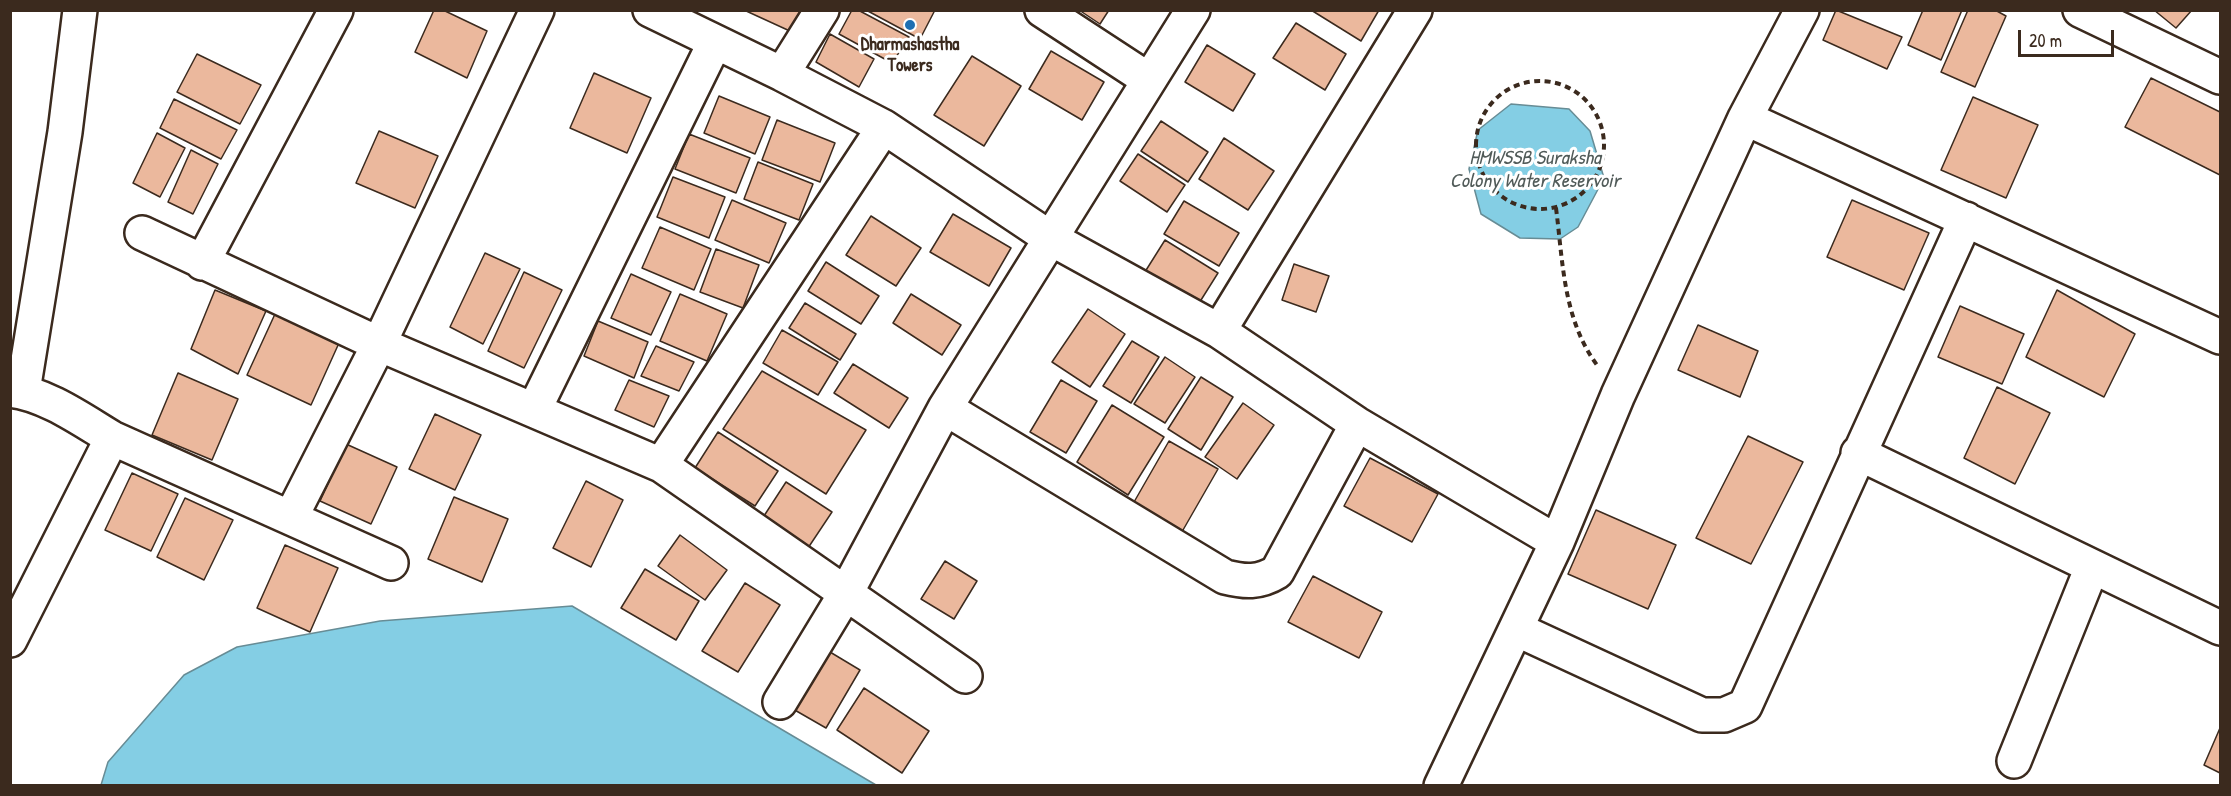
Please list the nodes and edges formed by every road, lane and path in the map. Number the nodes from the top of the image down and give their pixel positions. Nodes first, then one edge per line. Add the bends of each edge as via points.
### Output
1 (80, 10) edge
2 (336, 10) edge
3 (537, 10) edge
4 (650, 10) edge
5 (822, 10) edge
6 (1042, 10) edge
7 (1193, 10) edge
8 (1415, 10) edge
9 (1802, 10) edge
10 (2080, 10) edge
11 (715, 42) junction
12 (782, 74) junction
13 (2220, 77) edge
14 (1149, 80) junction
15 (1745, 118) junction
16 (884, 127) junction
17 (1556, 208) junction
18 (1966, 219) junction
19 (142, 232) dead end
20 (1050, 238) junction
21 (202, 263) junction
22 (2217, 325) edge
23 (1219, 331) junction
24 (379, 344) junction
25 (17, 391) edge
26 (1618, 395) junction
27 (945, 408) junction
28 (534, 410) junction
29 (1357, 424) junction
30 (112, 438) junction
31 (1858, 453) junction
32 (661, 465) junction
33 (291, 516) junction
34 (1557, 542) junction
35 (391, 563) dead end
36 (2092, 567) junction
37 (846, 593) junction
38 (2220, 628) edge
39 (1516, 629) junction
40 (10, 640) edge
41 (964, 676) dead end
42 (780, 702) dead end
43 (2014, 761) dead end
44 (1441, 786) edge

1 - 25 street via 65,132
2 - 21 street
3 - 24 street
4 - 11 street
5 - 12 street
6 - 14 street
7 - 14 street
8 - 23 street
9 - 15 street
10 - 13 street
11 - 12 street
11 - 28 street
12 - 16 street
14 - 20 street
15 - 18 street
15 - 26 street
16 - 20 street
16 - 32 street
17 - 17 path via 1531,209 1507,201 1488,184 1477,162 1476,136 1484,112 1500,94 1523,83 1549,81 1572,90 1591,106 1602,129 1604,154 1596,178 1579,197
17 - 26 path via 1567,300 1584,348
18 - 22 street
18 - 31 street
19 - 21 street
20 - 23 street
20 - 27 street
21 - 24 street
23 - 29 street
24 - 28 street
24 - 33 street
25 - 30 street
26 - 34 street
27 - 29 street via 1225,577 1244,581 1262,580 1277,572
27 - 37 street
28 - 32 street
29 - 34 street
30 - 33 street
30 - 40 street
31 - 36 street
31 - 39 street via 1745,706 1724,715 1702,716
32 - 37 street
33 - 35 street
34 - 39 street
36 - 38 street
36 - 43 street
37 - 41 street
37 - 42 street
39 - 44 street

